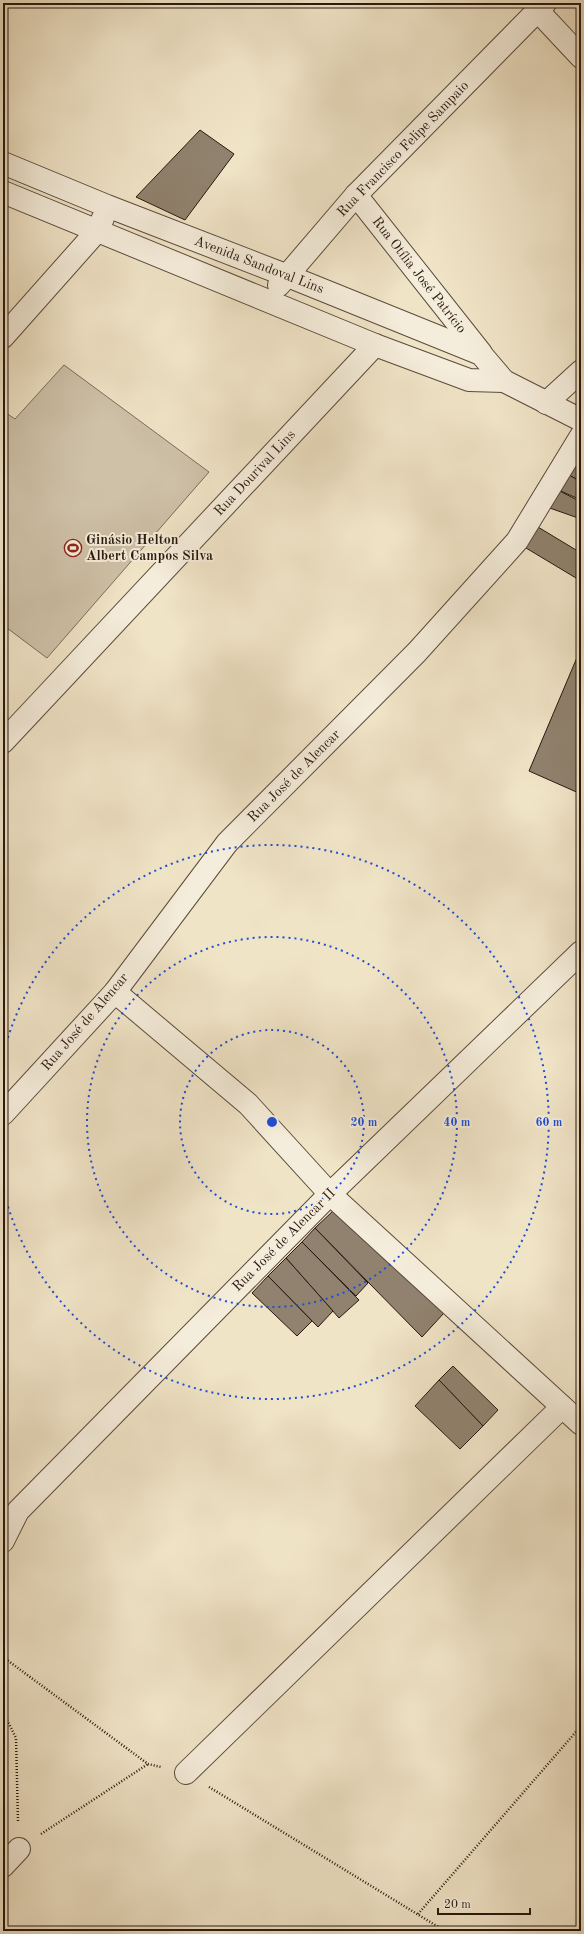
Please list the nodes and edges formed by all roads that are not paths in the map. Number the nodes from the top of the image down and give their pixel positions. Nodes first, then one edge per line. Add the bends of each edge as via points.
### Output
1 (541, 7) edge
2 (581, 57) edge
3 (3, 162) edge
4 (3, 192) edge
5 (356, 195) junction
6 (107, 206) junction
7 (98, 230) junction
8 (288, 276) junction
9 (266, 300) junction
10 (3, 337) edge
11 (375, 345) junction
12 (481, 354) junction
13 (581, 371) edge
14 (504, 381) junction
15 (546, 403) junction
16 (581, 420) edge
17 (581, 436) edge
18 (6, 734) edge
19 (581, 952) edge
20 (115, 992) junction
21 (3, 1114) edge
22 (330, 1194) junction
23 (562, 1407) junction
24 (581, 1424) edge
25 (3, 1541) edge
26 (186, 1773) road end
27 (19, 1849) road end
28 (3, 1866) edge

1 - 2 street
1 - 5 street, Rua Francisco Felipe Sampaio
3 - 6 street, Avenida Sandoval Lins
4 - 7 street, Avenida Sandoval Lins
5 - 8 street, Rua Francisco Felipe Sampaio
5 - 12 street, Rua Otília José Patrício
6 - 7 street
6 - 8 street, Avenida Sandoval Lins
7 - 9 street, Avenida Sandoval Lins
7 - 10 street
8 - 9 street, Rua Francisco Felipe Sampaio
8 - 12 street, Avenida Sandoval Lins
9 - 11 street, Avenida Sandoval Lins
11 - 14 street, Avenida Sandoval Lins via 469,380
11 - 18 street, Rua Dourival Lins
12 - 14 street, Avenida Sandoval Lins
13 - 15 street
14 - 15 street, Avenida Sandoval Lins
15 - 16 street, Avenida Sandoval Lins
17 - 20 street, Rua José de Alencar via 517,541 417,652 227,843
19 - 22 street, Rua José de Alencar II
20 - 21 street, Rua José de Alencar
20 - 22 street via 248,1104
22 - 23 street
22 - 25 street, Rua José de Alencar II via 18,1511
23 - 24 street
23 - 26 street
27 - 28 street

